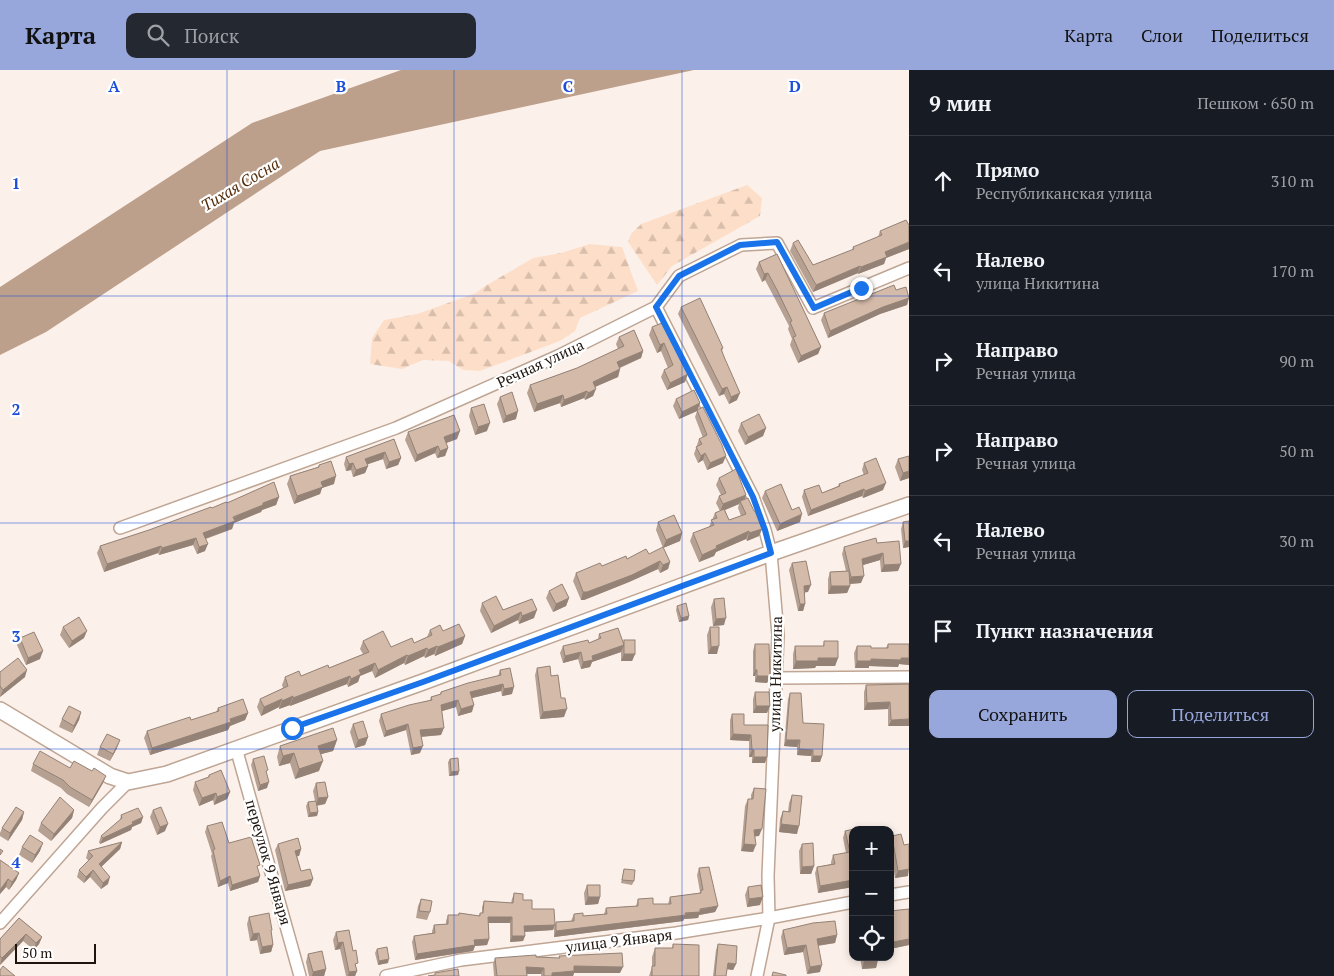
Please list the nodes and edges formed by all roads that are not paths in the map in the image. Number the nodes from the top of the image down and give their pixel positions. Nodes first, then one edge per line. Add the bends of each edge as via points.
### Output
1 (909, 268) edge
2 (656, 307) junction
3 (909, 505) edge
4 (120, 528) dead end
5 (771, 553) junction
6 (909, 677) edge
7 (777, 678) junction
8 (0, 710) edge
9 (236, 748) junction
10 (128, 782) junction
11 (909, 892) edge
12 (894, 894) edge
13 (849, 903) edge
14 (769, 918) junction
15 (0, 923) edge
16 (300, 976) edge
17 (386, 976) edge
18 (757, 976) edge

1 - 2 street, Речная улица via 814,308 777,242 740,245 679,276
2 - 4 street, Речная улица via 558,356 396,428
2 - 5 street, улица Никитина via 753,497
3 - 5 street
5 - 7 street, улица Никитина via 778,635
5 - 9 street
6 - 7 street
7 - 14 street, улица Никитина
8 - 10 street via 102,772
9 - 10 street via 167,774
9 - 16 street, переулок 9 Января
10 - 15 street
11 - 12 street
13 - 14 street, улица 9 Января
14 - 17 street, улица 9 Января via 462,960
14 - 18 street, улица Никитина

